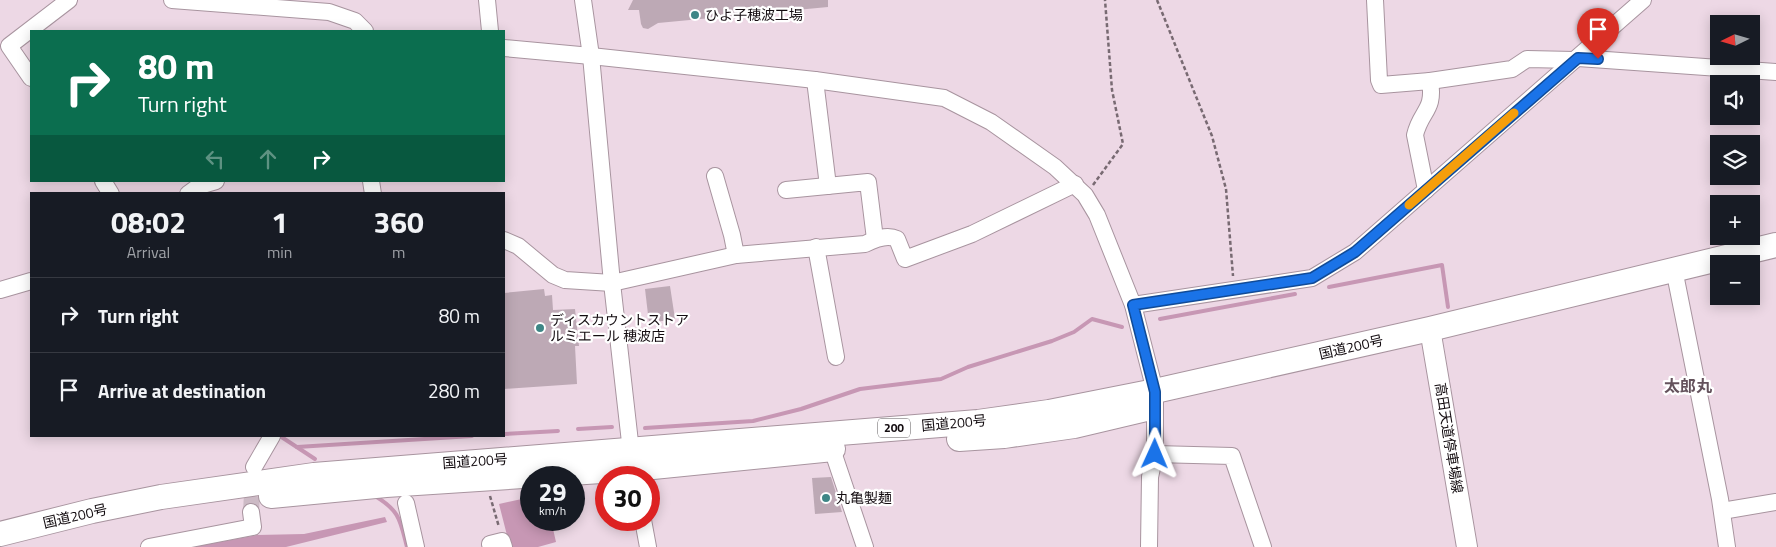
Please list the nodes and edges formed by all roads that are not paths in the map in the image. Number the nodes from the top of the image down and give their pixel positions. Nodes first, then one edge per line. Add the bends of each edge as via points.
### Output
1 (69, 0) edge
2 (172, 0) edge
3 (487, 0) edge
4 (583, 0) edge
5 (1375, 0) edge
6 (1643, 0) edge
7 (364, 30) edge
8 (490, 30) edge
9 (505, 48) edge
10 (591, 56) junction
11 (1576, 59) junction
12 (1776, 72) edge
13 (30, 77) edge
14 (815, 80) junction
15 (1430, 80) junction
16 (715, 176) dead end
17 (213, 182) edge
18 (828, 186) junction
19 (786, 190) dead end
20 (1080, 190) junction
21 (1426, 190) junction
22 (191, 192) edge
23 (875, 239) junction
24 (505, 240) edge
25 (1776, 245) edge
26 (816, 247) junction
27 (736, 255) junction
28 (1776, 260) edge
29 (1760, 264) edge
30 (1710, 274) edge
31 (1676, 276) junction
32 (30, 281) edge
33 (612, 283) junction
34 (0, 290) edge
35 (1133, 305) junction
36 (1432, 336) junction
37 (836, 357) dead end
38 (1155, 399) junction
39 (271, 437) edge
40 (832, 441) junction
41 (1155, 454) junction
42 (595, 466) edge
43 (633, 466) edge
44 (254, 467) tunnel mouth
45 (595, 469) edge
46 (1776, 502) edge
47 (406, 503) dead end
48 (1722, 511) junction
49 (251, 512) tunnel mouth
50 (645, 531) edge
51 (0, 534) edge
52 (7, 547) edge
53 (149, 547) edge
54 (416, 547) edge
55 (648, 547) edge
56 (865, 547) edge
57 (1149, 547) edge
58 (1263, 547) edge
59 (1467, 547) edge
60 (1727, 547) edge

1 - 13 street via 9,46
2 - 7 street via 329,12 356,21
3 - 8 street
4 - 10 street
5 - 15 street via 1381,85
6 - 11 street
9 - 10 street
10 - 14 street
10 - 33 street
11 - 12 street
11 - 15 street via 1527,59 1512,69
11 - 21 street
14 - 18 street
14 - 20 street via 944,98 991,122 1055,167
15 - 21 street via 1430,106 1415,135
16 - 27 street
17 - 22 street
18 - 19 street
18 - 23 street via 868,182
20 - 23 street via 905,259 897,239 892,236
20 - 35 street via 1097,215
21 - 35 street via 1355,252 1312,278
23 - 26 street via 865,244
24 - 33 street via 518,246 552,275 565,280
25 - 31 highway, 国道200号 / 200
26 - 27 street
26 - 37 street
27 - 33 street
28 - 29 highway
30 - 31 highway, 国道200号 / 200
31 - 36 highway, 国道200号 / 200
31 - 48 street
32 - 34 street
33 - 43 street
35 - 38 street
36 - 38 highway, 国道200号 / 200
36 - 59 main road, 高田天道停車場線
38 - 40 highway, 国道200号 / 200
38 - 41 street
39 - 44 street
40 - 43 highway, 国道200号 / 200
40 - 56 street
41 - 57 street via 1150,477
41 - 58 street via 1232,456
42 - 51 highway, 国道200号 / 200 via 399,467 255,482 92,511
45 - 52 highway, 国道200号 / 200 via 256,497 95,525
46 - 48 street
47 - 54 street
48 - 60 street
49 - 53 street via 252,527
50 - 55 street

